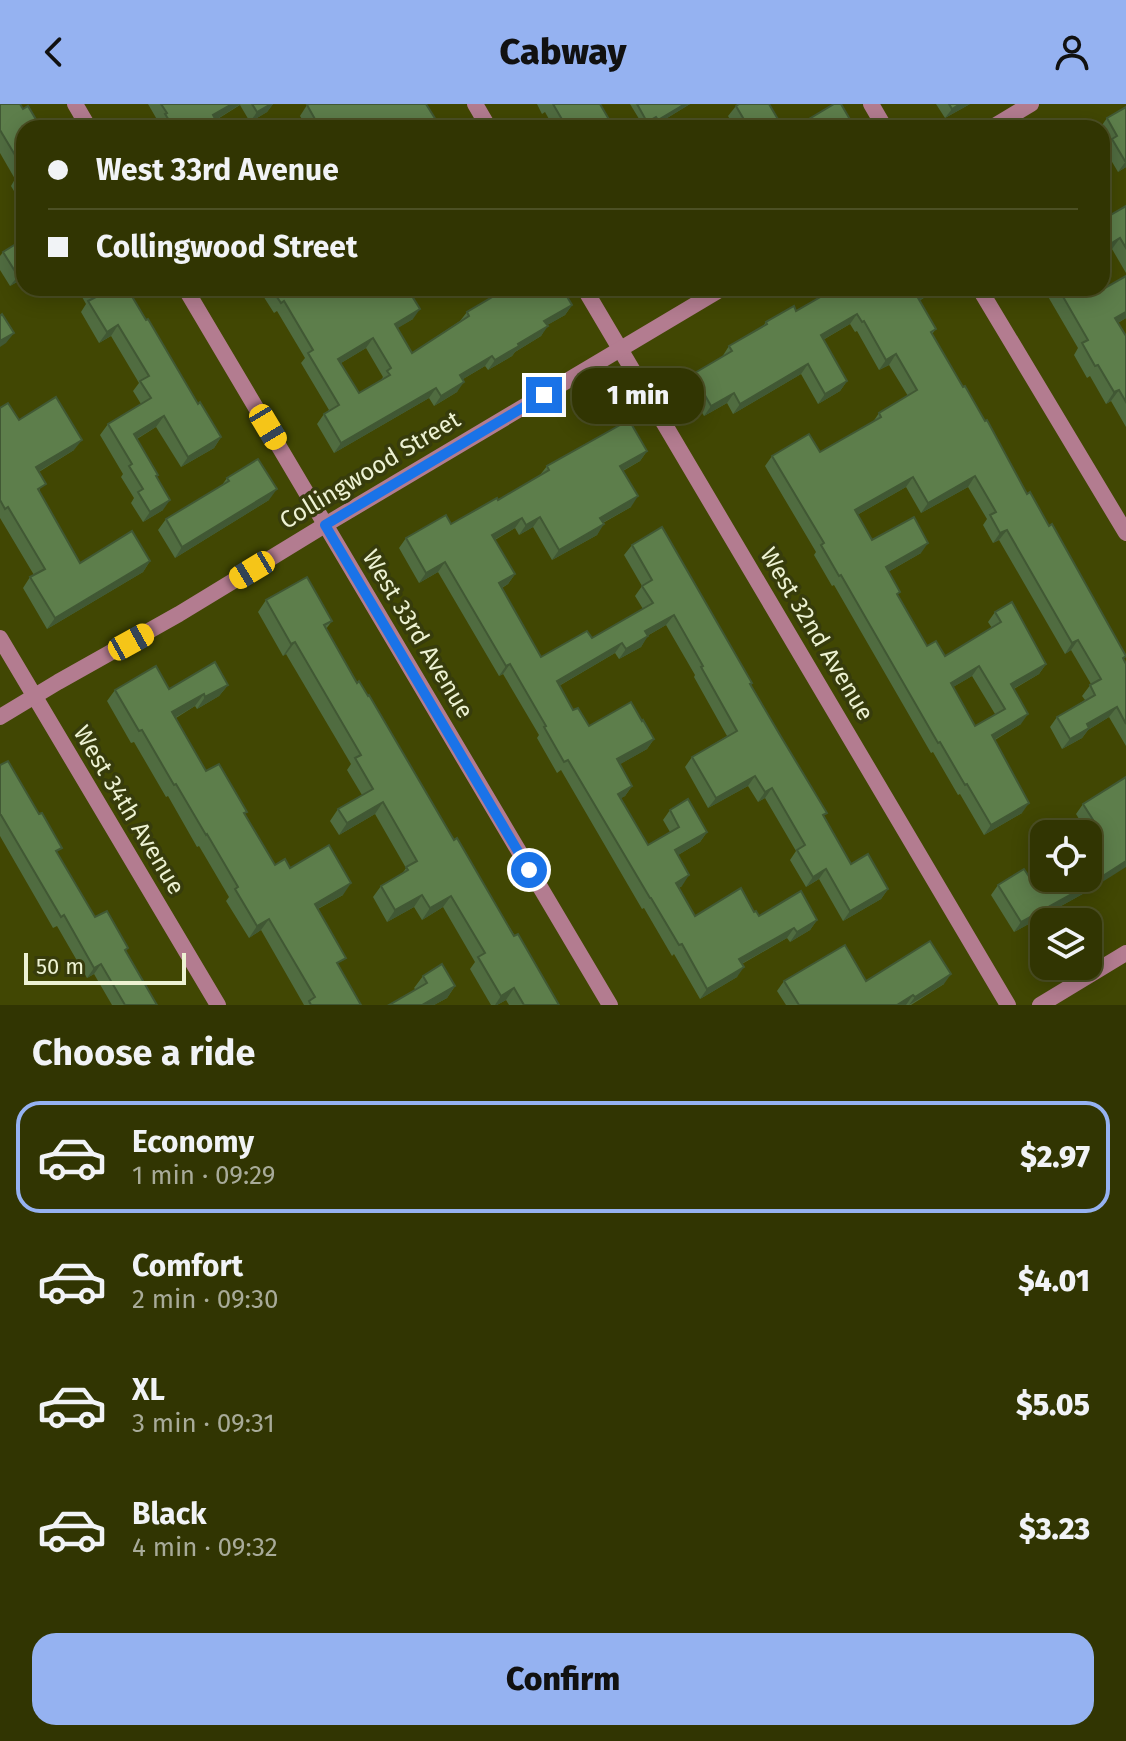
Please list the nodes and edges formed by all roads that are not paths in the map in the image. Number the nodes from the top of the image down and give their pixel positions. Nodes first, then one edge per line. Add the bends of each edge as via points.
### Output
1 (1031, 104) edge
2 (1004, 120) edge
3 (190, 296) edge
4 (589, 296) edge
5 (710, 296) edge
6 (984, 296) edge
7 (620, 350) junction
8 (325, 525) junction
9 (1126, 533) edge
10 (0, 638) edge
11 (34, 697) junction
12 (0, 717) edge
13 (1126, 953) edge
14 (218, 1005) edge
15 (610, 1005) edge
16 (1008, 1005) edge
17 (1040, 1005) edge

1 - 2 street
3 - 8 street, West 33rd Avenue
4 - 7 street, West 32nd Avenue
5 - 7 street, Collingwood Street
6 - 9 street
7 - 8 street, Collingwood Street
7 - 16 street, West 32nd Avenue
8 - 11 street, Collingwood Street
8 - 15 street, West 33rd Avenue
10 - 11 street, West 34th Avenue
11 - 12 street, Collingwood Street
11 - 14 street, West 34th Avenue
13 - 17 street

